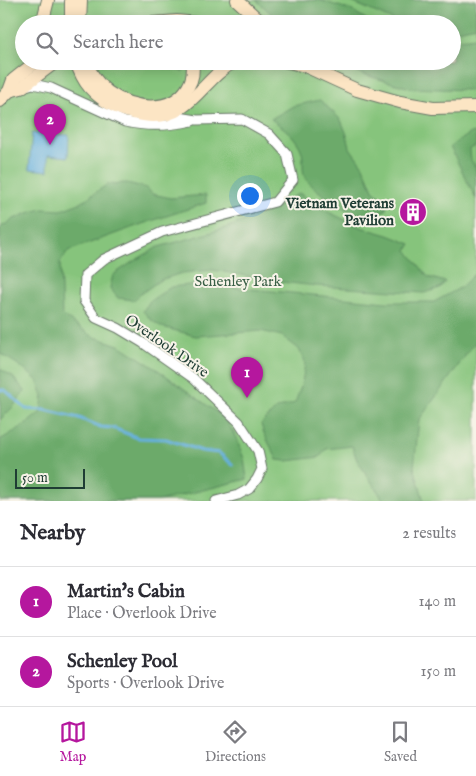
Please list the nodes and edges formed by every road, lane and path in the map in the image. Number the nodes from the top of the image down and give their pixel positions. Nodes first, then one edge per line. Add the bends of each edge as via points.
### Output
1 (48, 0) edge
2 (71, 0) edge
3 (81, 0) edge
4 (237, 0) edge
5 (44, 15) edge
6 (71, 15) edge
7 (80, 15) edge
8 (253, 15) edge
9 (21, 70) edge
10 (24, 70) edge
11 (42, 70) edge
12 (79, 70) edge
13 (90, 70) edge
14 (193, 70) edge
15 (223, 70) edge
16 (317, 70) edge
17 (14, 86) junction
18 (0, 101) edge
19 (476, 107) edge
20 (167, 115) junction
21 (197, 120) junction
22 (216, 501) edge

1 - 5 main road
2 - 6 main road
3 - 7 main road
4 - 8 main road
9 - 17 main road
10 - 17 main road
11 - 17 main road
12 - 20 main road via 91,89 110,104 132,113
13 - 14 main road via 110,94 132,104 151,107 171,103 185,93 191,83
15 - 20 main road via 181,108
16 - 19 main road via 357,90 400,102 433,108
17 - 18 main road
17 - 21 street, Overlook Drive via 33,84 50,88 137,125
20 - 21 street, Overlook Drive
21 - 22 street, Overlook Drive via 242,119 269,134 287,154 293,180 275,202 162,232 104,259 85,275 84,301 96,318 143,343 193,378 239,422 258,451 262,469 249,489

